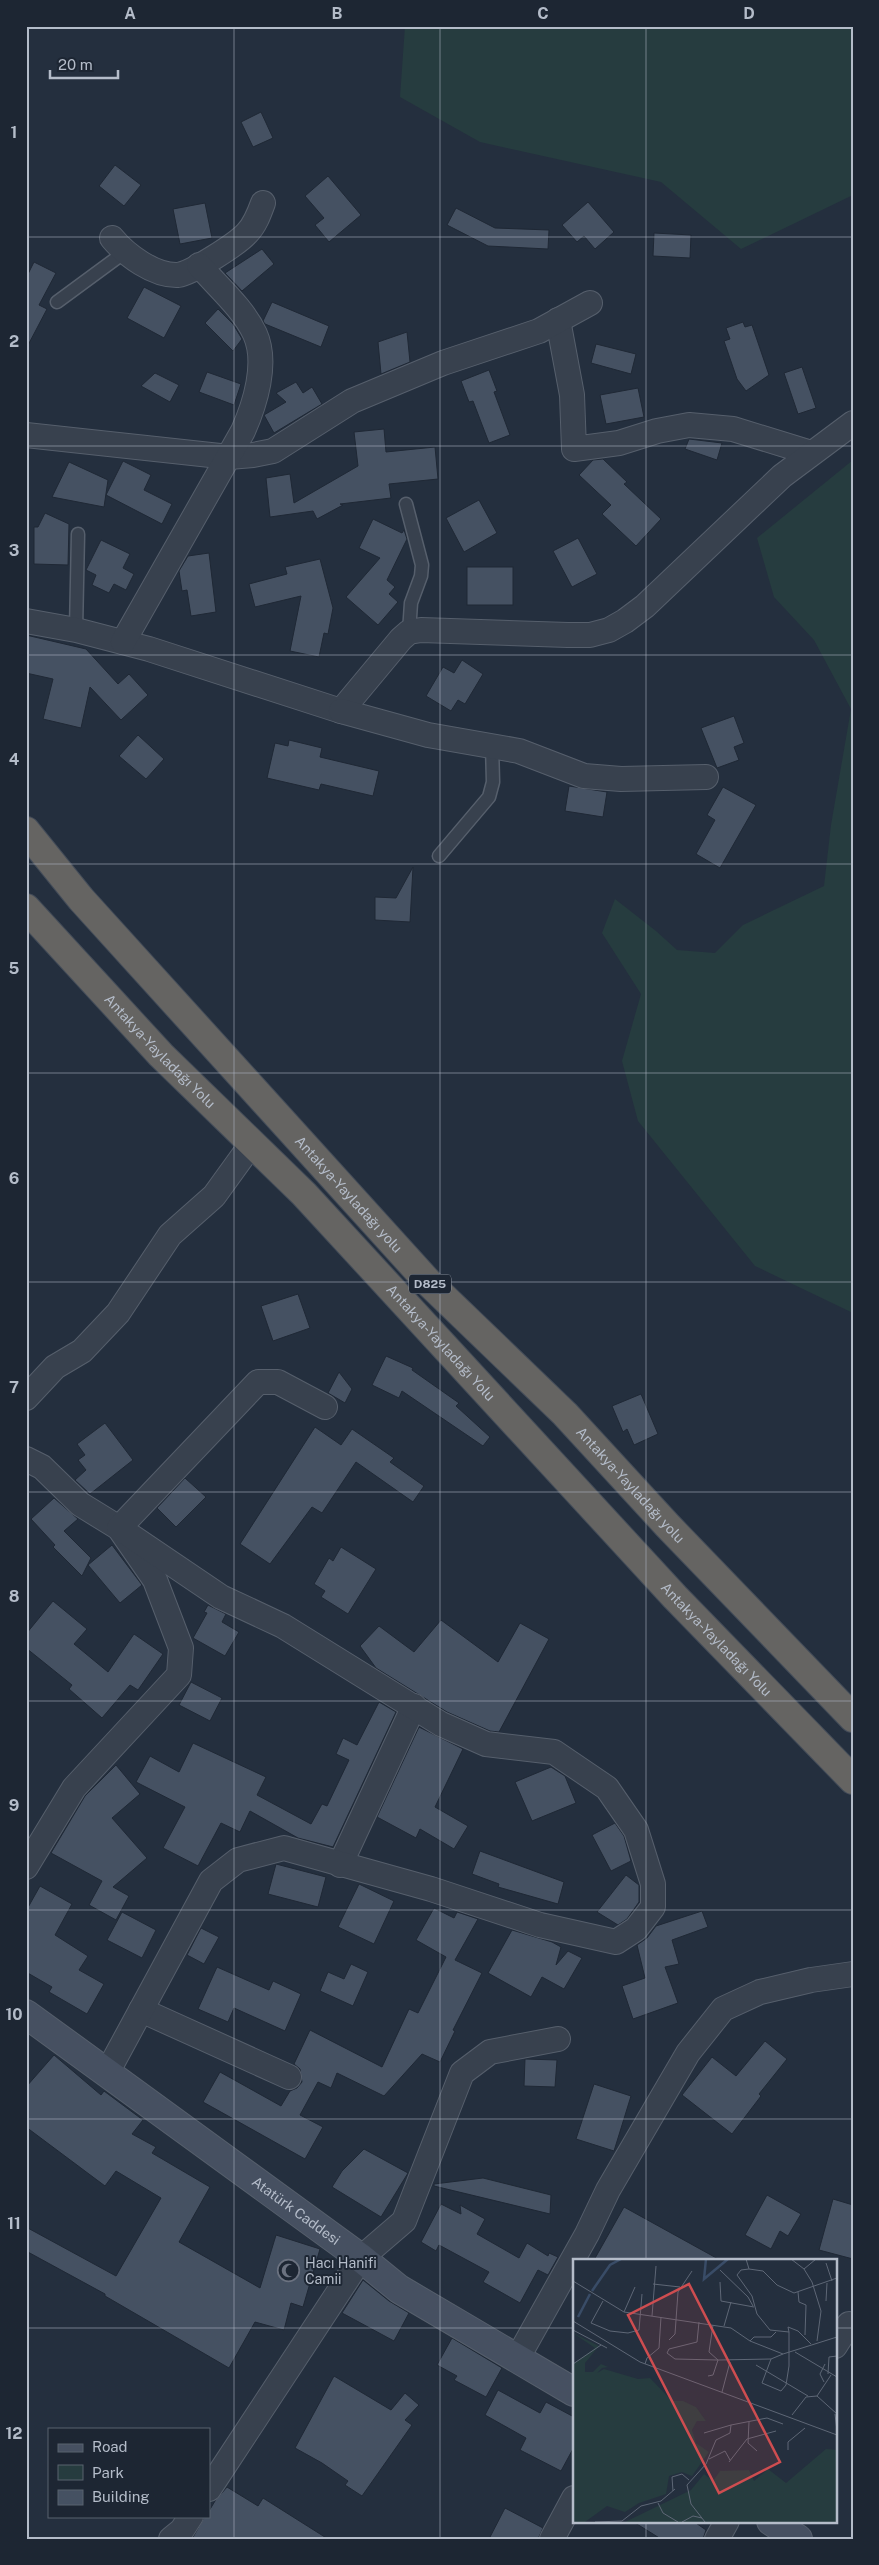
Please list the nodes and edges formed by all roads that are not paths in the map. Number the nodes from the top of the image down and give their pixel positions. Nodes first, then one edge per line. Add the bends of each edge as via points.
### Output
1 (263, 203) dead end
2 (119, 245) joint
3 (199, 265) junction
4 (57, 302) dead end
5 (590, 303) dead end
6 (558, 320) junction
7 (853, 423) edge
8 (26, 435) edge
9 (811, 453) junction
10 (229, 457) junction
11 (406, 504) dead end
12 (78, 534) dead end
13 (26, 621) edge
14 (76, 630) junction
15 (409, 632) junction
16 (123, 642) junction
17 (341, 710) junction
18 (492, 745) junction
19 (706, 776) dead end
20 (26, 831) edge
21 (440, 856) dead end
22 (26, 908) edge
23 (252, 1142) junction
24 (26, 1398) edge
25 (325, 1407) dead end
26 (26, 1459) edge
27 (119, 1528) junction
28 (414, 1706) junction
29 (853, 1718) edge
30 (853, 1780) edge
31 (340, 1865) junction
32 (26, 1867) edge
33 (853, 1974) edge
34 (141, 2010) junction
35 (26, 2014) edge
36 (558, 2039) dead end
37 (108, 2071) junction
38 (289, 2077) dead end
39 (361, 2258) junction
40 (853, 2326) edge
41 (836, 2344) edge
42 (517, 2359) junction
43 (573, 2391) edge
44 (210, 2487) edge
45 (573, 2500) edge
46 (190, 2518) edge
47 (726, 2522) edge
48 (773, 2522) edge
49 (171, 2539) edge
50 (552, 2539) edge
51 (717, 2539) edge
52 (798, 2539) edge

1 - 3 street via 256,221 245,235
2 - 3 street via 146,265 171,274 182,274
2 - 4 lane
3 - 10 street via 252,328 260,352 254,402
5 - 6 street
6 - 9 street via 572,395 574,448 619,443 657,430 689,425 733,429
6 - 10 street via 527,336 443,363 352,401 273,451
7 - 9 street
8 - 10 street
9 - 15 street via 782,476 645,606 609,630 568,635
10 - 16 street
11 - 15 lane via 422,565 411,603
12 - 14 lane
13 - 14 street
14 - 16 street
15 - 17 street
16 - 17 street
17 - 18 street via 428,735
18 - 19 street via 530,754 584,776
18 - 21 lane via 493,782 489,797
20 - 29 highway, Antakya-Yayladağı yolu / D825 via 118,941 430,1283 565,1414
22 - 23 highway, Antakya-Yayladağı Yolu / D825 via 161,1055
23 - 24 street via 214,1196 170,1235 118,1313 82,1351 55,1367
23 - 30 highway, Antakya-Yayladağı Yolu / D825 via 304,1194 676,1597
25 - 27 street via 278,1382 258,1382
26 - 27 street via 42,1467 80,1504
27 - 28 street via 221,1597 283,1626
27 - 32 street via 155,1580 181,1648 179,1675 74,1788
28 - 31 street
28 - 31 street via 441,1724 486,1744 554,1752 607,1788 636,1830 653,1884 652,1907 636,1929 616,1942 540,1924 431,1889
31 - 34 street via 284,1848 238,1860 211,1881
33 - 42 street via 760,1992 723,2008 688,2052 611,2184 587,2234
34 - 37 street
34 - 38 street
35 - 37 main road, Atatürk Caddesi
36 - 39 street via 490,2052 462,2073 404,2221
37 - 39 main road, Atatürk Caddesi
39 - 42 main road, Atatürk Caddesi via 399,2289
39 - 44 street
40 - 41 street via 849,2324
42 - 43 main road, Atatürk Caddesi
45 - 50 street
46 - 49 street
47 - 51 street
48 - 52 main road

